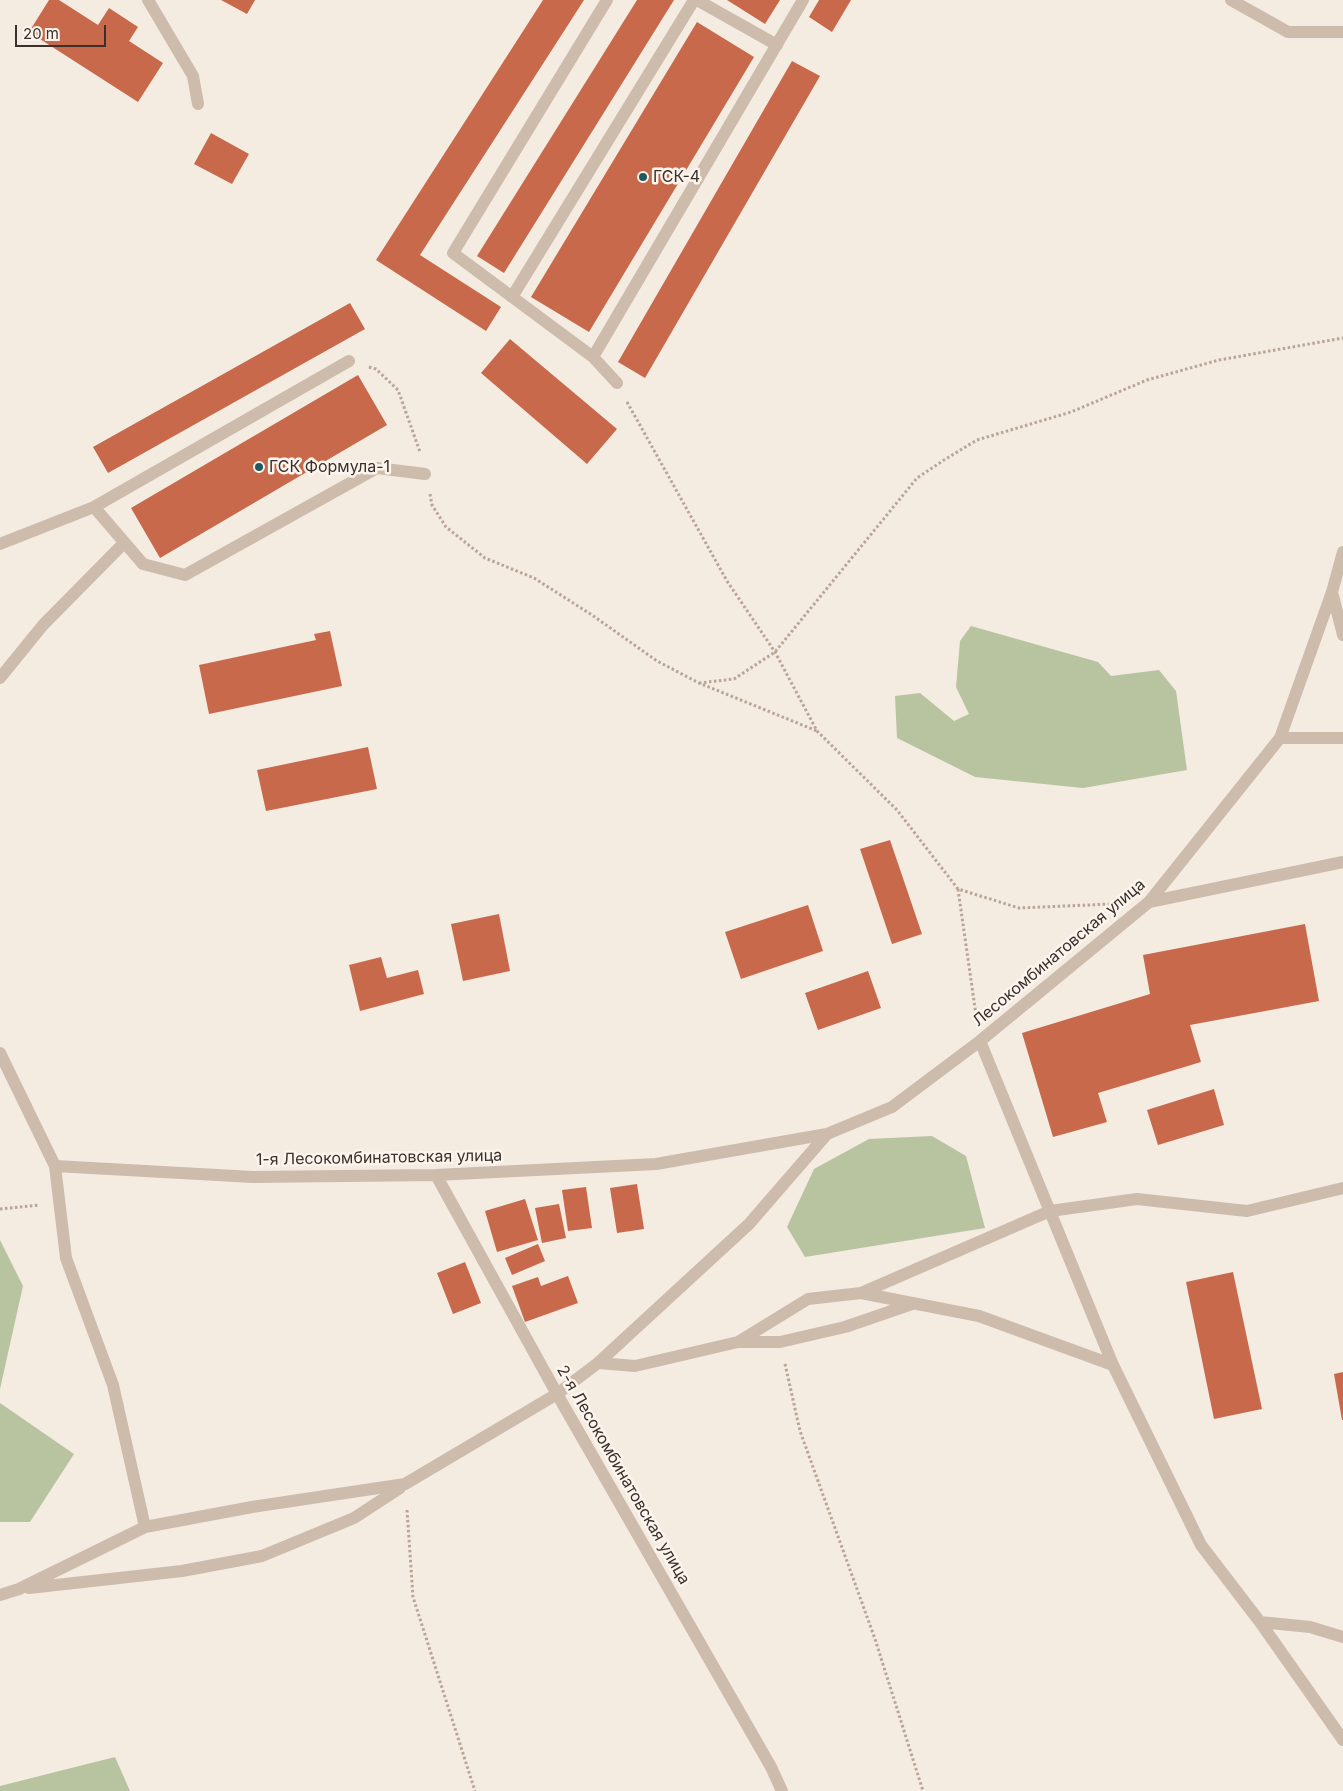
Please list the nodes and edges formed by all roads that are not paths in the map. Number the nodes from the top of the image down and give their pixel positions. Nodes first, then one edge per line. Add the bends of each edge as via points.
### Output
1 (148, 0) edge
2 (607, 0) edge
3 (696, 0) edge
4 (803, 0) edge
5 (1231, 0) edge
6 (1343, 32) edge
7 (777, 45) junction
8 (198, 104) dead end
9 (512, 297) junction
10 (593, 357) junction
11 (349, 361) road end
12 (617, 383) road end
13 (425, 474) road end
14 (94, 507) junction
15 (124, 542) junction
16 (0, 544) edge
17 (1343, 552) edge
18 (1332, 592) junction
19 (1343, 635) edge
20 (0, 678) edge
21 (1280, 738) junction
22 (1343, 738) edge
23 (1343, 862) edge
24 (1149, 902) junction
25 (980, 1041) junction
26 (0, 1053) edge
27 (827, 1134) junction
28 (55, 1166) junction
29 (436, 1175) junction
30 (1343, 1188) edge
31 (1050, 1211) junction
32 (861, 1293) junction
33 (915, 1304) junction
34 (738, 1342) junction
35 (598, 1363) junction
36 (1113, 1365) junction
37 (557, 1394) junction
38 (405, 1484) junction
39 (145, 1527) junction
40 (19, 1589) junction
41 (0, 1595) edge
42 (1260, 1622) junction
43 (1343, 1636) edge
44 (1343, 1740) edge
45 (782, 1791) edge

1 - 8 street via 192,76
2 - 9 street via 453,253
3 - 7 street
3 - 9 street
4 - 7 street
5 - 6 street via 1288,32
7 - 10 street
9 - 10 street
10 - 12 street
11 - 14 street
13 - 15 street via 377,468 185,575 143,564
14 - 15 street
14 - 16 street
15 - 20 street via 43,624
17 - 18 street, Лесокомбинатовская улица
18 - 19 street
18 - 21 street, Лесокомбинатовская улица
21 - 22 street
21 - 24 street, Лесокомбинатовская улица
23 - 24 street
24 - 25 street, Лесокомбинатовская улица
25 - 27 street, Лесокомбинатовская улица via 892,1108
25 - 31 street
26 - 28 street
27 - 29 street, 1-я Лесокомбинатовская улица via 656,1164
27 - 35 street via 749,1224
28 - 29 street, 1-я Лесокомбинатовская улица via 253,1177
28 - 39 street via 66,1258 113,1385
29 - 37 street, 2-я Лесокомбинатовская улица
30 - 31 street via 1247,1211 1136,1199
31 - 32 street
31 - 36 street
32 - 33 street
32 - 34 street via 808,1299
33 - 34 street via 845,1328 780,1342
33 - 36 street via 979,1316
34 - 35 street via 635,1366
35 - 37 street
36 - 42 street via 1201,1546
37 - 38 street
37 - 45 street, 2-я Лесокомбинатовская улица
38 - 39 street
38 - 40 street via 354,1518 262,1556 182,1572
39 - 40 street
40 - 41 street
42 - 43 street via 1310,1627
42 - 44 street

